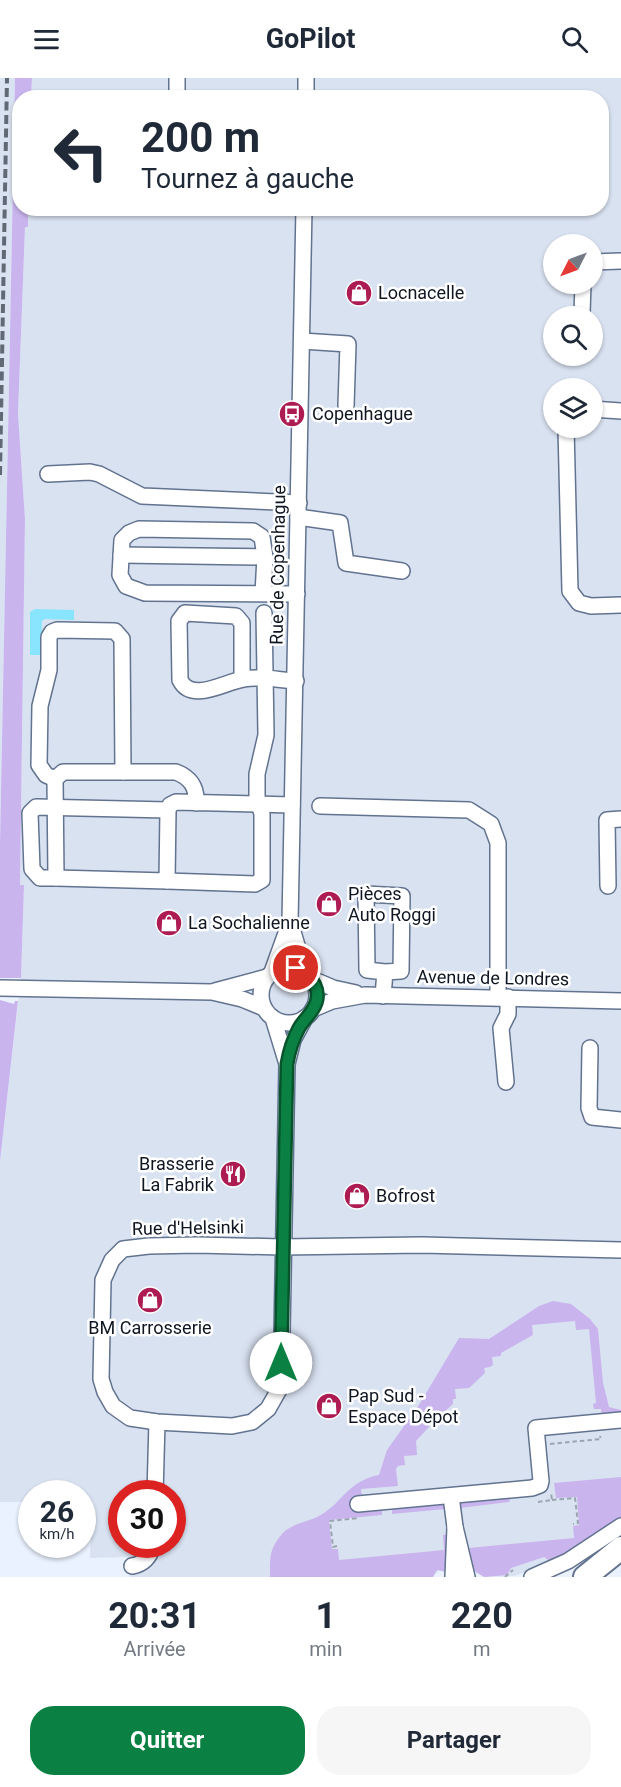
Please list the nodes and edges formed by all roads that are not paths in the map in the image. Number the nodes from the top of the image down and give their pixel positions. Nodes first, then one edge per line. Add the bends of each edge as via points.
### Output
1 (304, 216) edge
2 (621, 261) edge
3 (603, 262) edge
4 (302, 341) junction
5 (346, 406) dead end
6 (603, 410) edge
7 (621, 411) edge
8 (566, 438) edge
9 (48, 474) dead end
10 (299, 510) junction
11 (121, 555) junction
12 (265, 557) junction
13 (402, 571) dead end
14 (263, 594) junction
15 (297, 594) junction
16 (621, 605) edge
17 (264, 613) dead end
18 (242, 679) junction
19 (266, 679) junction
20 (296, 681) junction
21 (123, 772) junction
22 (55, 779) junction
23 (196, 803) junction
24 (260, 805) junction
25 (292, 805) junction
26 (320, 806) dead end
27 (56, 808) junction
28 (168, 810) junction
29 (621, 819) edge
30 (56, 878) junction
31 (167, 881) junction
32 (608, 886) dead end
33 (290, 922) junction
34 (385, 972) junction
35 (270, 975) junction
36 (309, 976) junction
37 (1, 988) edge
38 (212, 992) junction
39 (365, 995) junction
40 (383, 996) junction
41 (503, 997) junction
42 (621, 1001) edge
43 (269, 1013) junction
44 (309, 1013) junction
45 (590, 1048) dead end
46 (287, 1064) junction
47 (506, 1082) dead end
48 (621, 1120) edge
49 (282, 1247) junction
50 (621, 1250) edge
51 (621, 1420) edge
52 (157, 1422) junction
53 (155, 1480) edge
54 (451, 1496) junction
55 (358, 1504) dead end
56 (621, 1526) edge
57 (455, 1527) junction
58 (621, 1548) edge
59 (621, 1556) edge
60 (147, 1558) edge
61 (132, 1566) dead end
62 (453, 1577) edge
63 (467, 1577) edge
64 (532, 1577) edge
65 (585, 1577) edge
66 (592, 1577) edge

1 - 4 street, Rue de Copenhague
2 - 3 street
4 - 5 street via 348,344
4 - 10 street, Rue de Copenhague
6 - 7 street
8 - 16 street via 570,591 579,603
9 - 10 street via 99,474 142,496
10 - 13 street via 340,523 346,563
10 - 15 street, Rue de Copenhague
11 - 12 street
11 - 12 street via 122,540 139,529 253,531 262,537
11 - 14 street via 120,575 126,585 145,593
12 - 14 street
14 - 15 street
15 - 20 street, Rue de Copenhague
17 - 19 street
18 - 18 street via 199,690 182,684 179,621 185,613 240,619
18 - 19 street
19 - 20 street
19 - 24 street via 266,735 257,774
20 - 25 street, Rue de Copenhague
21 - 22 street via 63,772
21 - 22 street via 122,639 115,631 57,630 49,637 49,670 40,706 39,765
21 - 23 street via 176,772 194,785
22 - 27 street
23 - 24 street
23 - 28 street via 177,802
24 - 25 street
24 - 31 street via 260,882
25 - 33 street, Rue de Copenhague
26 - 41 street via 469,810 491,824 498,843
27 - 28 street
27 - 30 street
27 - 30 street via 36,807 30,813 32,869 40,878
28 - 31 street
29 - 32 street via 607,820
30 - 31 street
33 - 35 street, Rue de Copenhague
33 - 36 street, Rue de Copenhague
34 - 34 street via 401,971 402,896 366,894 367,970
34 - 40 street
35 - 36 street via 288,967
35 - 38 street
35 - 43 street via 261,992
36 - 39 street, Avenue de Londres via 333,988
36 - 44 street via 317,1000
37 - 38 street
38 - 43 street via 242,999
39 - 40 street, Avenue de Londres
39 - 44 street, Avenue de Londres via 332,1001
40 - 41 street, Avenue de Londres
41 - 42 street, Avenue de Londres
41 - 47 street via 508,1014 501,1028
43 - 44 street via 288,1023
43 - 46 street, Rue d'Helsinki
44 - 46 street, Rue d'Helsinki via 293,1040
45 - 48 street via 592,1117
46 - 49 street, Rue d'Helsinki
49 - 50 street, Rue d'Helsinki via 422,1245
49 - 52 street, Rue d'Helsinki via 281,1386 268,1409 252,1422 232,1426
49 - 52 street, Rue d'Helsinki via 149,1246 123,1249 112,1260 103,1280 103,1386 120,1413
51 - 54 street via 536,1428 540,1485
52 - 53 street
54 - 55 street
54 - 57 street
56 - 64 street via 568,1562
57 - 62 street
57 - 63 street
58 - 65 highway
59 - 66 highway
60 - 61 street

